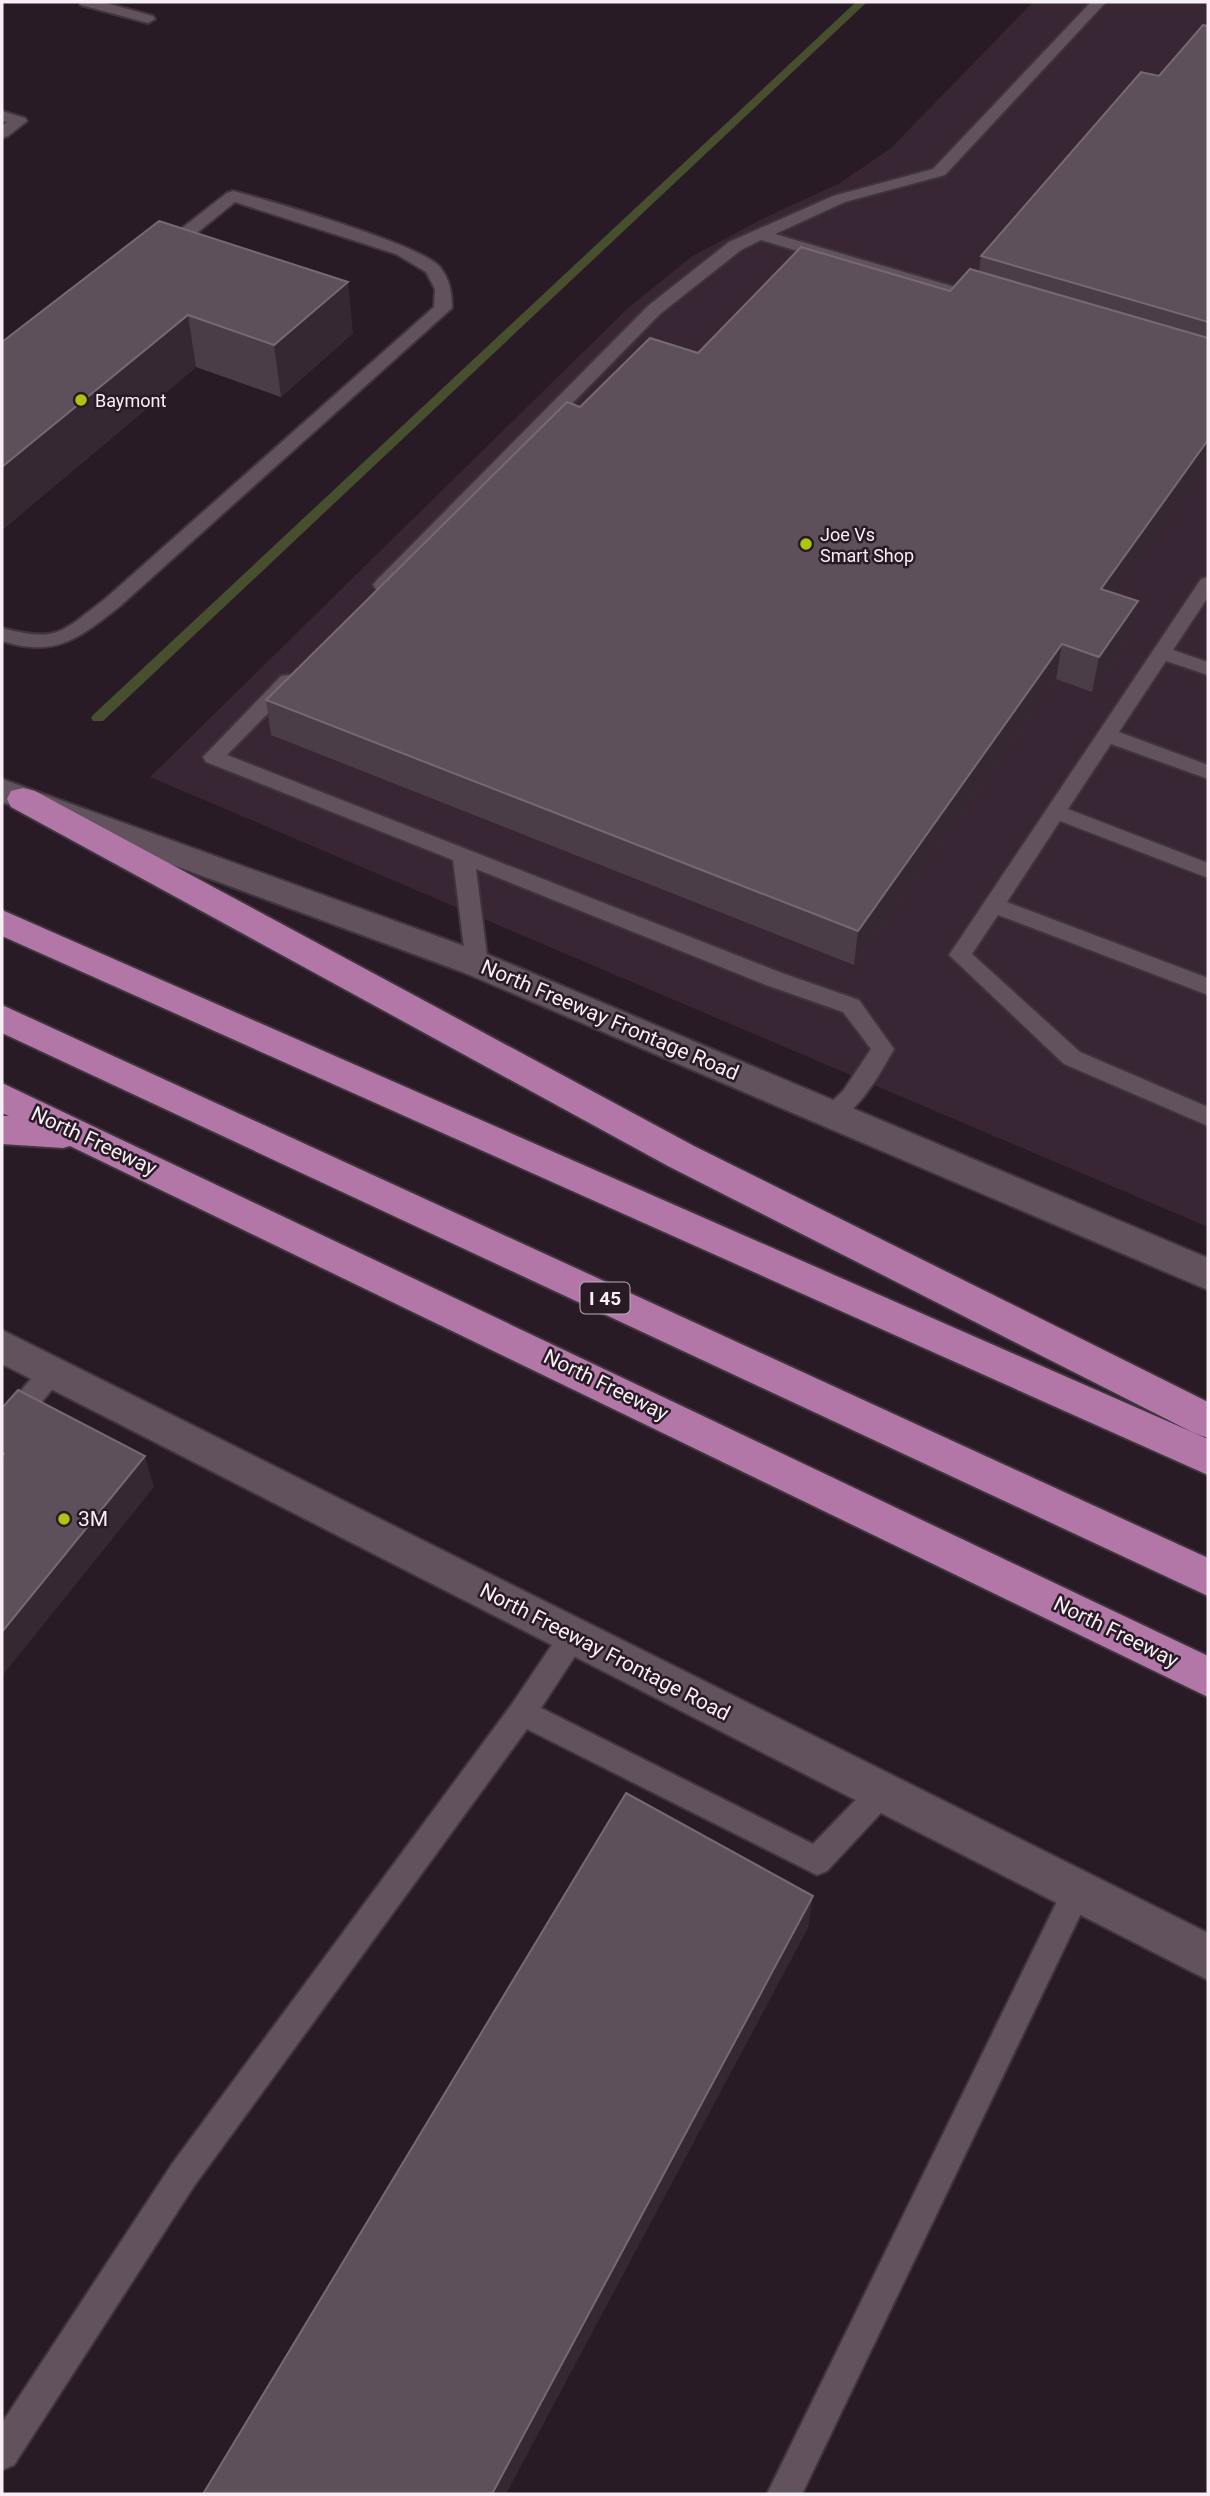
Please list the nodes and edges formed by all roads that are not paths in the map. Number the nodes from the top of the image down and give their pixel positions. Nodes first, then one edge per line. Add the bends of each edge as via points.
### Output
1 (86, 2) edge
2 (1099, 2) edge
3 (148, 19) dead end
4 (2, 116) edge
5 (2, 134) edge
6 (761, 235) junction
7 (149, 262) edge
8 (998, 305) edge
9 (1206, 589) edge
10 (370, 598) edge
11 (2, 634) edge
12 (1162, 653) junction
13 (302, 667) edge
14 (1208, 669) edge
15 (1107, 735) junction
16 (1208, 772) edge
17 (12, 794) edge
18 (1056, 812) junction
19 (463, 855) junction
20 (1208, 871) edge
21 (994, 905) junction
22 (2, 922) edge
23 (477, 964) junction
24 (1208, 987) edge
25 (2, 1018) edge
26 (2, 1097) edge
27 (831, 1114) junction
28 (1208, 1117) edge
29 (2, 1130) edge
30 (82, 1135) junction
31 (1208, 1275) edge
32 (2, 1346) edge
33 (53, 1371) junction
34 (1208, 1421) edge
35 (2, 1430) edge
36 (1208, 1458) edge
37 (1208, 1578) edge
38 (574, 1636) junction
39 (1208, 1677) edge
40 (522, 1713) junction
41 (882, 1792) junction
42 (1077, 1891) junction
43 (1208, 1957) edge
44 (2, 2453) edge
45 (784, 2494) edge

1 - 3 lane
2 - 6 lane via 939,172 839,199
4 - 5 lane via 19,121
6 - 8 lane
6 - 10 lane via 735,246 654,310
7 - 11 lane via 233,196 402,250 433,269 443,289 443,308 112,603 67,636 43,645
9 - 12 lane
12 - 14 lane
12 - 15 lane
13 - 19 lane via 214,757
15 - 16 lane
15 - 18 lane
17 - 23 main road, North Freeway Frontage Road
17 - 34 highway via 681,1156
18 - 20 lane
18 - 21 lane
19 - 23 lane
19 - 27 lane via 850,1006 883,1049 851,1097
21 - 24 lane
21 - 28 lane via 960,955 1072,1058
22 - 36 highway
23 - 27 main road, North Freeway Frontage Road
25 - 37 highway, I 45
26 - 30 highway, North Freeway
27 - 31 main road, North Freeway Frontage Road
29 - 30 highway
30 - 39 highway, North Freeway
32 - 33 main road, North Freeway Frontage Road
33 - 35 lane
33 - 38 main road, North Freeway Frontage Road
38 - 40 lane
38 - 41 main road, North Freeway Frontage Road
40 - 41 lane via 817,1861
40 - 44 lane via 183,2175
41 - 42 main road, North Freeway Frontage Road
42 - 43 main road, North Freeway Frontage Road
42 - 45 lane

